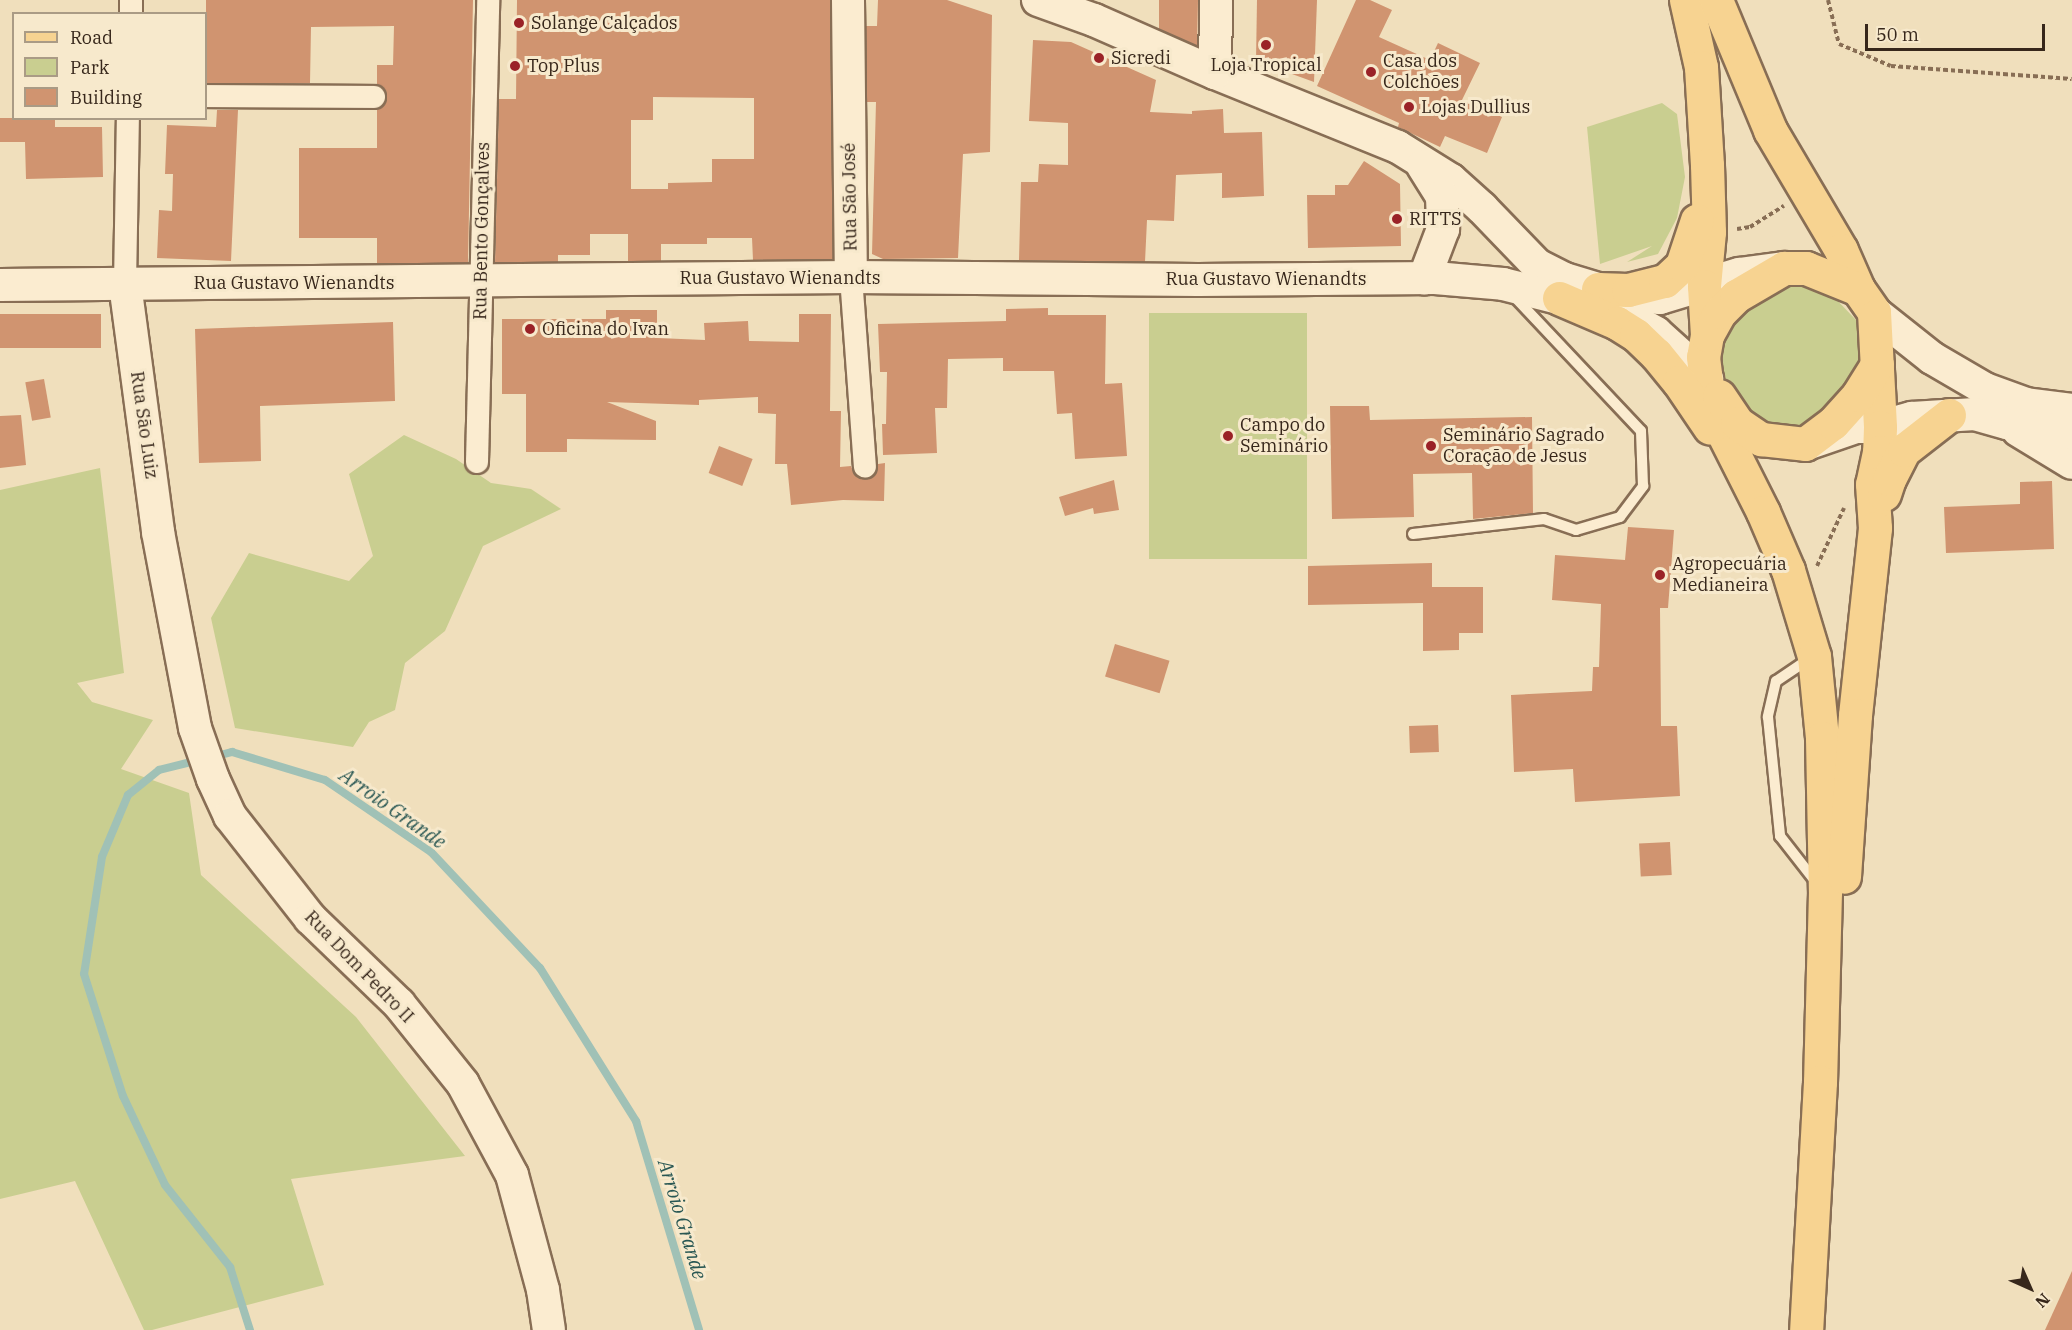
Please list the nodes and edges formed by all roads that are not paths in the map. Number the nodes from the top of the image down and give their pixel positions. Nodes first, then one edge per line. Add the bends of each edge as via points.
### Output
1 (488, 0) edge
2 (848, 0) edge
3 (1038, 0) edge
4 (1216, 0) edge
5 (1686, 0) edge
6 (1716, 0) edge
7 (1215, 73) junction
8 (207, 96) edge
9 (374, 97) dead end
10 (128, 120) edge
11 (1420, 160) junction
12 (1707, 165) junction
13 (1784, 268) junction
14 (850, 277) junction
15 (1424, 279) junction
16 (481, 280) junction
17 (124, 284) junction
18 (1503, 284) junction
19 (0, 285) edge
20 (1704, 286) junction
21 (1562, 289) junction
22 (1598, 289) junction
23 (1866, 300) junction
24 (1707, 335) junction
25 (1877, 364) junction
26 (1707, 379) junction
27 (2016, 409) junction
28 (2072, 410) edge
29 (1949, 415) junction
30 (2072, 421) edge
31 (1880, 427) junction
32 (2072, 433) edge
33 (1805, 444) junction
34 (477, 462) dead end
35 (2072, 463) edge
36 (865, 466) dead end
37 (1763, 512) junction
38 (1875, 528) junction
39 (1413, 534) dead end
40 (1814, 656) junction
41 (213, 779) joint
42 (1825, 892) junction
43 (1820, 1082) junction
44 (549, 1330) edge
45 (1806, 1330) edge

1 - 16 street, Rua Bento Gonçalves
2 - 14 main road, Rua São José
3 - 7 main road
4 - 7 main road
5 - 12 main road via 1701,67
6 - 23 main road via 1770,130
7 - 11 main road via 1398,147
8 - 9 street
10 - 17 street, Rua São Luiz
11 - 15 main road via 1442,196 1443,229
11 - 21 main road via 1451,180
12 - 20 main road via 1709,232
12 - 22 main road via 1694,232 1682,265 1665,281 1628,290
13 - 20 main road via 1739,274
13 - 23 main road via 1806,268
13 - 24 main road via 1736,296 1720,312
14 - 15 main road, Rua Gustavo Wienandts
14 - 16 main road, Rua Gustavo Wienandts
14 - 36 street, Rua São José
15 - 18 main road, Rua Gustavo Wienandts
16 - 17 main road, Rua Gustavo Wienandts
16 - 34 street, Rua Bento Gonçalves
17 - 19 main road, Rua Gustavo Wienandts
17 - 41 main road, Rua São Luiz via 158,532 195,728
18 - 21 main road, Rua Gustavo Wienandts
18 - 39 lane via 1641,431 1643,486 1620,517 1575,530 1544,519
20 - 22 main road via 1660,298 1635,298
20 - 24 main road
21 - 22 main road
21 - 26 main road via 1644,325
21 - 37 main road via 1617,323 1656,354 1679,382
23 - 25 main road
23 - 27 main road via 1932,358
24 - 26 main road via 1703,357
25 - 31 main road
25 - 33 main road via 1833,423
26 - 33 main road via 1737,423 1761,439
26 - 37 main road via 1709,405
27 - 28 main road
27 - 29 main road
27 - 30 main road
27 - 32 main road
27 - 35 main road
29 - 31 main road via 1912,418
29 - 38 main road via 1904,450 1889,479
31 - 33 main road via 1856,427
31 - 38 main road via 1872,484
37 - 40 main road
38 - 43 main road via 1855,715 1840,933
40 - 42 main road via 1822,738
40 - 42 lane via 1776,681 1768,717 1780,836
41 - 44 main road, Rua Dom Pedro II via 230,816 310,918 399,1004 463,1084 512,1175 543,1290
42 - 43 main road
43 - 45 main road

